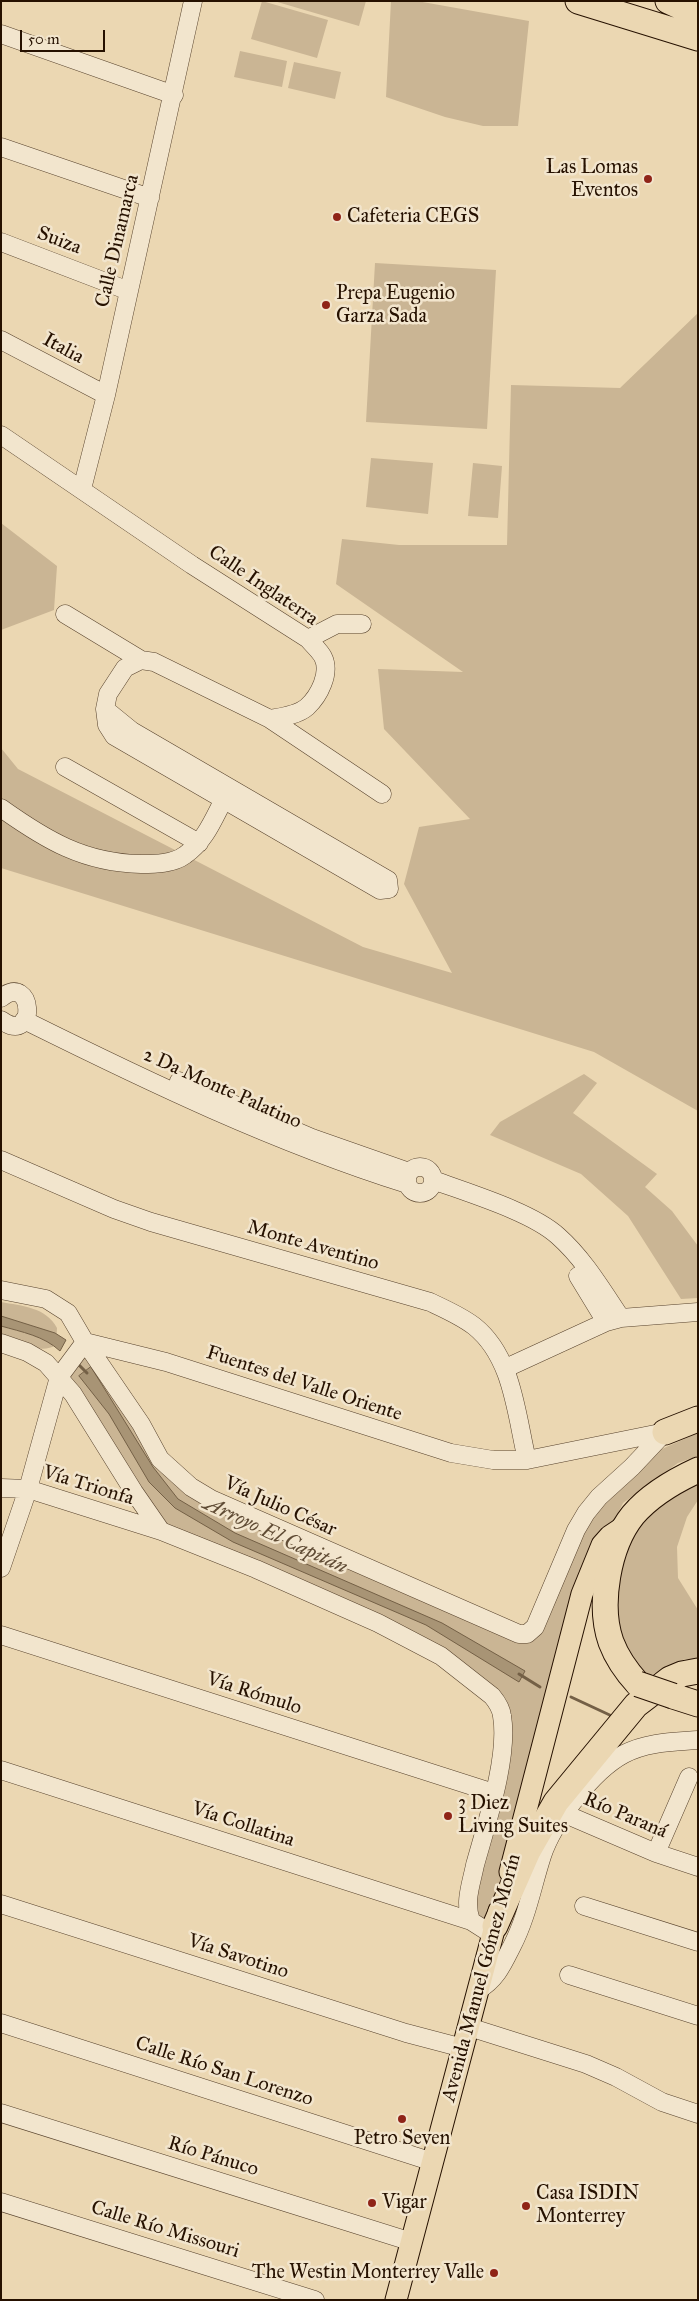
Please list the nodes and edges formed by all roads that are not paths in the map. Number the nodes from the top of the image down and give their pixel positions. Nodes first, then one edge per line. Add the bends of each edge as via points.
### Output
1 (193, 1) edge
2 (578, 1) edge
3 (668, 1) edge
4 (698, 15) edge
5 (1, 34) edge
6 (698, 38) edge
7 (174, 95) junction
8 (1, 147) edge
9 (150, 198) junction
10 (1, 242) edge
11 (129, 291) junction
12 (1, 340) edge
13 (106, 395) junction
14 (1, 435) edge
15 (82, 489) junction
16 (65, 614) dead end
17 (362, 624) dead end
18 (308, 639) junction
19 (141, 660) junction
20 (105, 709) junction
21 (270, 719) junction
22 (65, 767) dead end
23 (382, 794) dead end
24 (224, 799) junction
25 (1, 808) edge
26 (200, 843) junction
27 (2, 997) edge
28 (27, 1016) junction
29 (1, 1020) edge
30 (1, 1160) edge
31 (1, 1290) edge
32 (698, 1312) edge
33 (613, 1320) junction
34 (85, 1342) junction
35 (1, 1343) edge
36 (506, 1368) junction
37 (59, 1377) junction
38 (698, 1418) edge
39 (665, 1432) junction
40 (616, 1442) junction
41 (527, 1460) junction
42 (632, 1467) junction
43 (698, 1470) edge
44 (1, 1488) edge
45 (28, 1489) junction
46 (625, 1526) junction
47 (161, 1530) junction
48 (1, 1568) edge
49 (1, 1635) edge
50 (698, 1671) edge
51 (698, 1704) edge
52 (698, 1740) edge
53 (1, 1770) edge
54 (689, 1777) dead end
55 (494, 1793) junction
56 (565, 1814) junction
57 (656, 1853) junction
58 (698, 1866) edge
59 (1, 1904) edge
60 (584, 1906) dead end
61 (471, 1921) junction
62 (494, 1931) junction
63 (698, 1942) edge
64 (569, 1975) dead end
65 (478, 1990) junction
66 (698, 2016) edge
67 (1, 2024) edge
68 (469, 2027) junction
69 (463, 2048) junction
70 (1, 2113) edge
71 (698, 2114) edge
72 (433, 2162) junction
73 (1, 2202) edge
74 (412, 2242) junction
75 (315, 2300) edge
76 (396, 2300) edge

1 - 7 street, Calle Dinamarca
2 - 6 highway
3 - 4 highway
5 - 7 street
7 - 9 street, Calle Dinamarca
8 - 9 street
9 - 11 street, Calle Dinamarca
10 - 11 street, Suiza
11 - 13 street, Calle Dinamarca
12 - 13 street, Italia
13 - 15 street, Calle Dinamarca
14 - 15 street, Calle Inglaterra
15 - 18 street, Calle Inglaterra
16 - 19 street
17 - 18 street via 336,624
18 - 21 street, Calle Inglaterra via 323,656 325,679 307,707 289,716
19 - 20 street via 125,668 108,694
19 - 21 street via 154,662
20 - 24 street via 107,725 114,736
20 - 24 street via 132,731 388,880 389,889 381,891
21 - 23 street
22 - 26 street
24 - 26 street
25 - 26 street via 50,840 97,860 123,864 170,862
27 - 28 street via 11,993 21,996 27,1003
28 - 29 street via 10,1025
28 - 33 street, 2 Da Monte Palatino via 223,1115 307,1150 408,1178 415,1193 424,1193 432,1184 527,1226 550,1242
30 - 36 street, Monte Aventino via 151,1222 430,1302 474,1326 486,1337
31 - 34 street via 35,1295 58,1304 68,1313
32 - 33 street
33 - 36 street
34 - 37 street
34 - 41 street, Fuentes del Valle Oriente via 166,1362 450,1453 493,1460
34 - 42 street, Vía Julio César via 141,1424 160,1459 191,1487 218,1503 520,1634 527,1634 535,1627 586,1513
35 - 37 street via 46,1363
36 - 41 street, Monte Aventino
37 - 45 street
37 - 47 street
38 - 39 highway
39 - 40 street, Fuentes del Valle Oriente
39 - 42 street
40 - 41 street, Fuentes del Valle Oriente
40 - 42 street
43 - 46 highway, Avenida Manuel Gómez Morín via 679,1478 651,1497
44 - 45 street, Vía Trionfa
45 - 47 street, Vía Trionfa
45 - 48 street
46 - 51 highway, bridge via 610,1566 605,1602 611,1641 623,1666 638,1684
46 - 62 main road, Avenida Manuel Gómez Morín via 602,1545 582,1594
47 - 55 street, Vía Trionfa via 378,1623 442,1656 484,1687 498,1703 502,1716 502,1744
49 - 55 street, Vía Rómulo
50 - 62 highway via 670,1679 636,1705 556,1802 528,1850
52 - 56 street via 659,1743 623,1754 598,1775
53 - 61 street, Vía Collatina
54 - 57 street
55 - 61 street, Vía Trionfa via 466,1902
56 - 57 street, Río Paraná
56 - 65 street via 542,1855 523,1924 496,1976
57 - 58 street, Río Paraná
59 - 69 street, Vía Savotino via 406,2033
60 - 63 street
61 - 62 street, Vía Collatina
62 - 65 main road, Avenida Manuel Gómez Morín
64 - 66 street
65 - 68 main road, Avenida Manuel Gómez Morín
67 - 72 street, Calle Río San Lorenzo
68 - 69 main road, Avenida Manuel Gómez Morín
68 - 71 street via 586,2064 662,2102
69 - 72 main road, Avenida Manuel Gómez Morín
70 - 74 street, Río Pánuco
72 - 74 main road, Avenida Manuel Gómez Morín
73 - 75 street, Calle Río Missouri
74 - 76 main road, Avenida Manuel Gómez Morín

